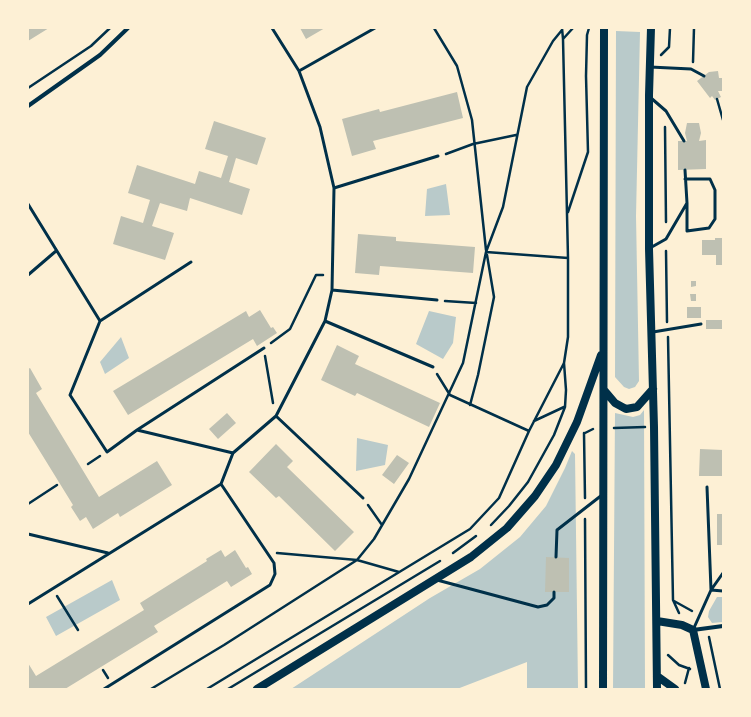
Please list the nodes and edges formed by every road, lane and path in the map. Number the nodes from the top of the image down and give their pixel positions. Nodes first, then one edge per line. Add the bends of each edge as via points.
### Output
1 (110, 28) edge
2 (128, 28) edge
3 (272, 28) edge
4 (375, 28) edge
5 (434, 28) edge
6 (573, 28) edge
7 (589, 28) edge
8 (604, 28) edge
9 (651, 28) edge
10 (670, 28) edge
11 (694, 28) edge
12 (562, 29) edge
13 (563, 39) junction
14 (669, 47) dead end
15 (650, 67) junction
16 (691, 68) junction
17 (299, 71) junction
18 (704, 76) dead end
19 (28, 88) edge
20 (648, 96) junction
21 (717, 99) dead end
22 (28, 106) edge
23 (723, 120) edge
24 (665, 123) dead end
25 (516, 135) junction
26 (684, 141) dead end
27 (473, 144) junction
28 (438, 156) joint
29 (685, 170) dead end
30 (685, 179) junction
31 (334, 188) junction
32 (687, 203) junction
33 (28, 204) edge
34 (567, 214) junction
35 (666, 226) dead end
36 (649, 249) junction
37 (56, 251) junction
38 (666, 251) dead end
39 (486, 252) junction
40 (568, 258) junction
41 (191, 262) dead end
42 (28, 275) edge
43 (316, 275) dead end
44 (332, 290) junction
45 (437, 300) joint
46 (476, 303) junction
47 (100, 321) junction
48 (325, 321) junction
49 (701, 324) dead end
50 (667, 328) junction
51 (652, 332) junction
52 (264, 348) junction
53 (604, 349) junction
54 (564, 363) junction
55 (433, 367) joint
56 (270, 386) dead end
57 (653, 389) junction
58 (604, 390) junction
59 (450, 395) junction
60 (470, 405) junction
61 (565, 407) junction
62 (276, 416) junction
63 (534, 421) junction
64 (645, 427) dead end
65 (593, 428) dead end
66 (613, 428) dead end
67 (137, 430) junction
68 (529, 431) junction
69 (107, 452) junction
70 (233, 453) junction
71 (88, 464) dead end
72 (221, 484) junction
73 (57, 485) dead end
74 (707, 487) dead end
75 (602, 495) junction
76 (363, 498) joint
77 (28, 504) edge
78 (584, 508) junction
79 (382, 525) junction
80 (487, 529) dead end
81 (482, 533) dead end
82 (28, 534) edge
83 (266, 552) junction
84 (108, 553) junction
85 (447, 556) dead end
86 (556, 557) dead end
87 (357, 560) junction
88 (441, 560) dead end
89 (399, 572) junction
90 (723, 573) edge
91 (434, 579) junction
92 (53, 589) junction
93 (711, 590) junction
94 (723, 591) edge
95 (554, 592) dead end
96 (28, 604) edge
97 (681, 619) dead end
98 (657, 621) junction
99 (723, 626) edge
100 (78, 630) dead end
101 (693, 630) junction
102 (657, 646) junction
103 (688, 662) dead end
104 (689, 668) junction
105 (695, 670) dead end
106 (657, 676) junction
107 (104, 689) edge
108 (151, 689) edge
109 (206, 689) edge
110 (228, 689) edge
111 (257, 689) edge
112 (586, 689) edge
113 (602, 689) edge
114 (657, 689) edge
115 (675, 689) edge
116 (683, 689) edge
117 (706, 689) edge

1 - 19 path via 91,46
2 - 22 street via 100,55
3 - 17 lane
4 - 17 lane
5 - 27 path via 458,66 472,120
6 - 13 path
7 - 34 path via 586,62 589,100 588,152
8 - 53 main road
9 - 15 main road
10 - 14 path
11 - 16 path
12 - 13 path
12 - 25 path via 526,88
13 - 34 path
15 - 16 lane
15 - 20 main road
16 - 18 lane
17 - 31 lane via 320,127
20 - 26 lane via 666,111
20 - 36 main road
21 - 23 path
24 - 35 path
25 - 27 path
25 - 39 path via 503,206
27 - 28 path
27 - 39 path
28 - 31 lane
29 - 30 lane
30 - 32 lane
30 - 32 lane via 710,179 715,190 715,219 709,228 687,231
31 - 44 lane
32 - 36 lane via 666,239
33 - 37 lane
34 - 40 path
36 - 51 main road
37 - 42 lane
37 - 47 lane
38 - 50 path
39 - 40 path
39 - 46 path
39 - 60 path via 494,297
40 - 54 path via 568,337
41 - 47 lane
43 - 52 path via 290,329
44 - 45 lane
44 - 48 lane
45 - 46 path
46 - 59 path via 463,363
47 - 69 lane via 70,395
48 - 55 lane
48 - 62 lane
49 - 50 lane
50 - 51 lane
50 - 97 path via 673,600
51 - 57 main road
52 - 56 path
52 - 67 lane
53 - 58 main road
53 - 91 main road via 578,422 556,465 535,496 507,528 471,557
54 - 61 path
54 - 63 path
55 - 59 path
57 - 58 main road via 637,407 626,409
57 - 98 main road
58 - 75 main road
59 - 60 path
59 - 79 path via 409,479
60 - 68 path
61 - 63 path
61 - 80 path via 554,435 528,482
62 - 70 lane
62 - 76 lane
63 - 68 path
64 - 66 path
65 - 78 path via 585,433
67 - 69 lane
67 - 70 lane
68 - 89 path via 499,498 470,529
69 - 71 path
70 - 72 lane
72 - 83 lane
72 - 84 lane
73 - 77 path
74 - 93 lane
75 - 78 lane
75 - 113 main road
76 - 79 path
78 - 86 lane via 557,530
78 - 112 path
79 - 87 path
81 - 85 path
82 - 84 lane
83 - 87 path
83 - 107 lane via 274,563 275,574 270,584
84 - 92 lane
87 - 89 path
87 - 108 path
88 - 110 path
89 - 109 path
90 - 93 lane
91 - 95 lane via 538,607 547,606 554,598
91 - 111 main road
92 - 96 lane
92 - 100 path
93 - 94 lane
93 - 101 lane
98 - 101 main road via 682,624
98 - 102 main road
99 - 101 street
101 - 117 main road
102 - 104 path via 679,665
102 - 106 main road
103 - 104 path
104 - 105 path
104 - 116 path
106 - 114 main road
106 - 115 main road

